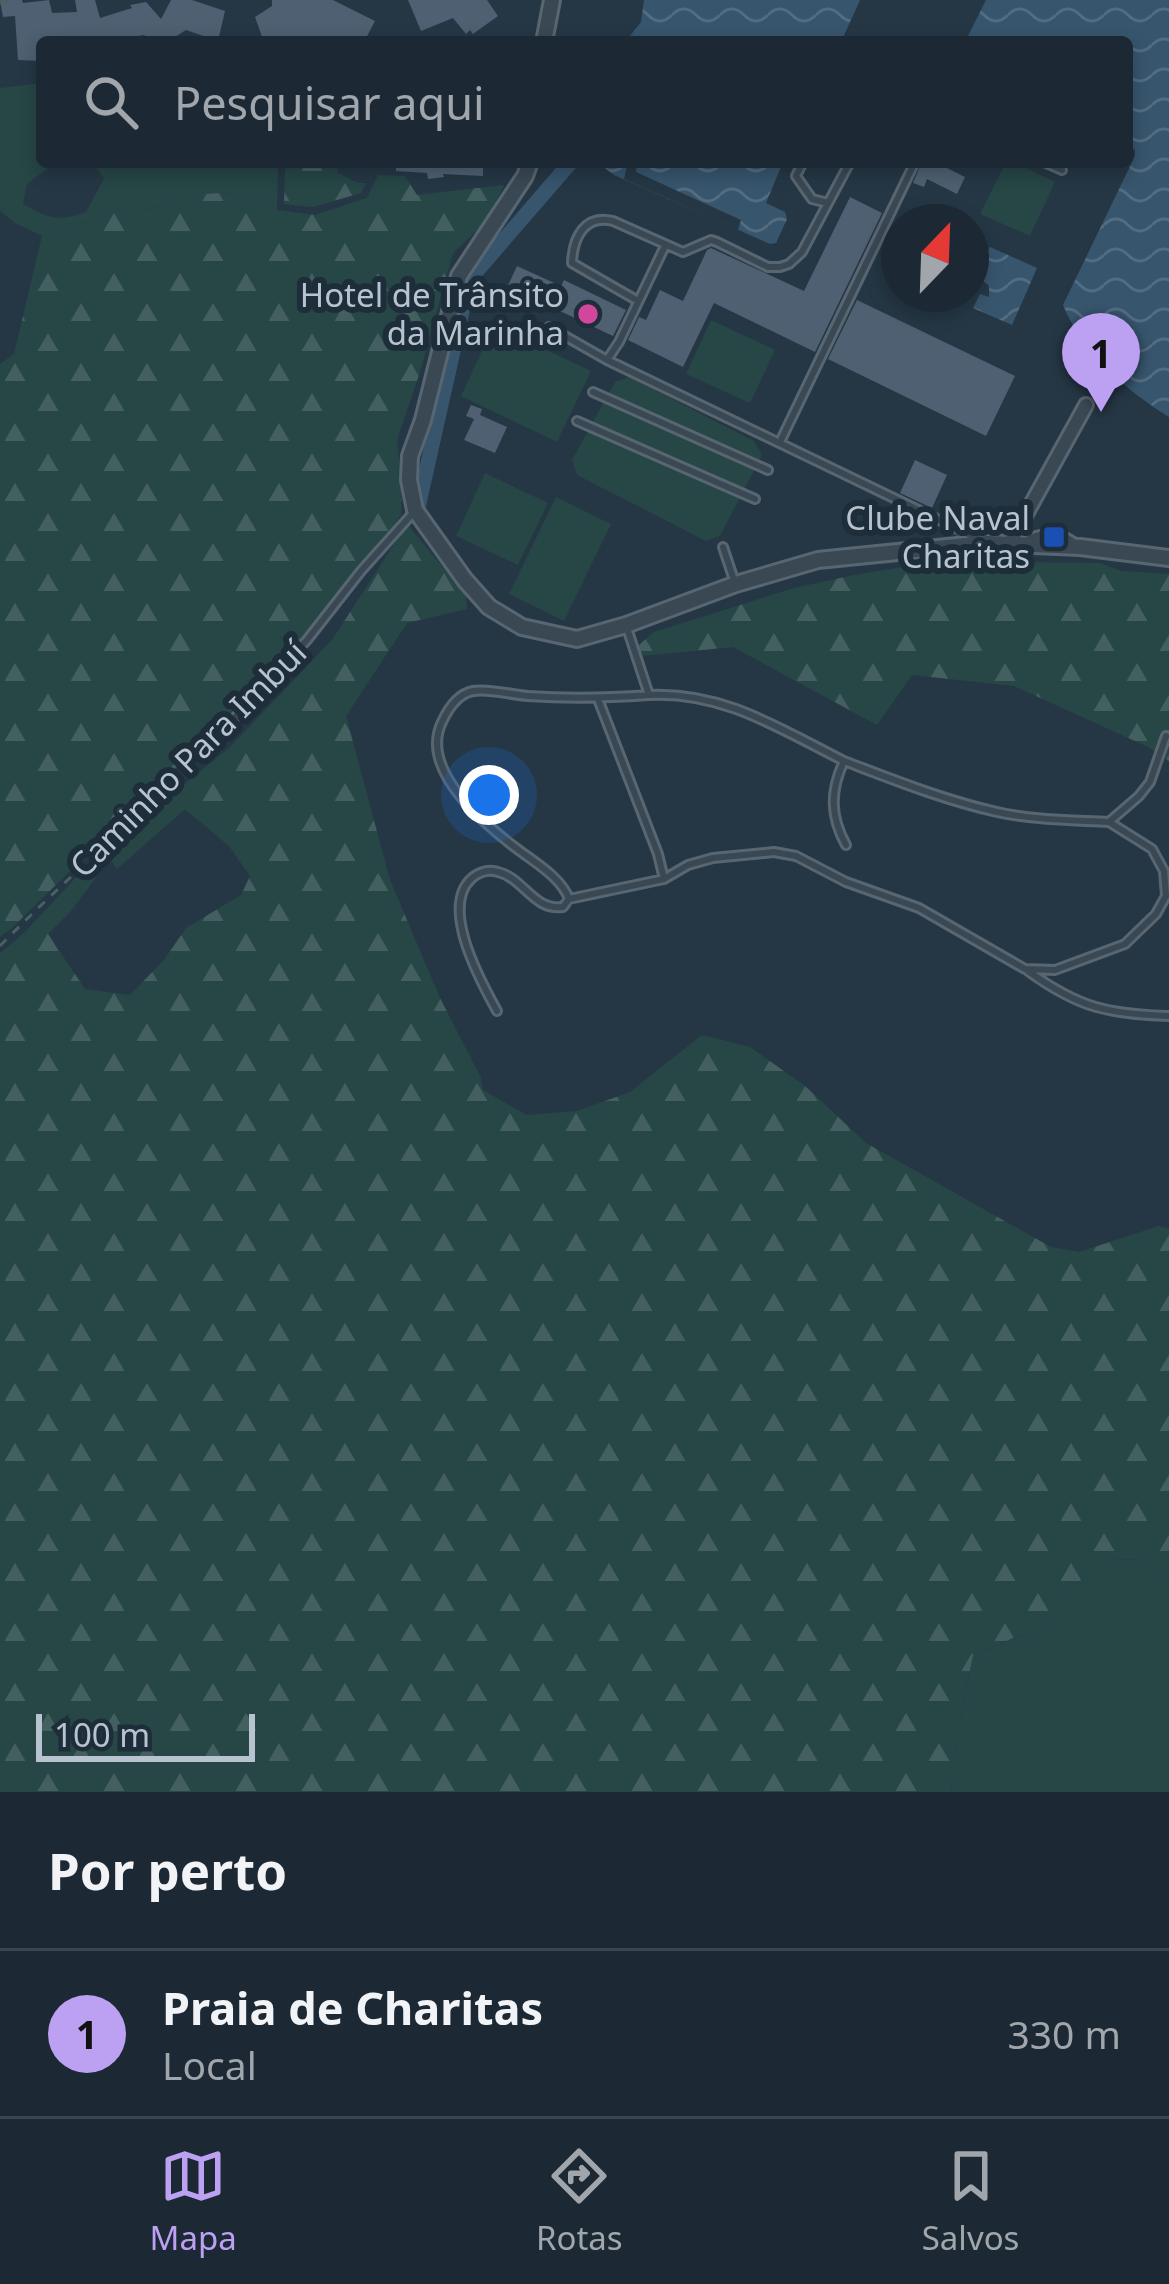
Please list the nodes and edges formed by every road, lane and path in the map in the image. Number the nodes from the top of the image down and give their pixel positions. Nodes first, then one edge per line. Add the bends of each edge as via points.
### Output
1 (14, 0) edge
2 (553, 0) edge
3 (0, 3) edge
4 (545, 36) edge
5 (528, 168) edge
6 (800, 168) edge
7 (847, 168) edge
8 (913, 168) edge
9 (1058, 168) edge
10 (1062, 170) dead end
11 (828, 203) junction
12 (665, 245) junction
13 (638, 301) junction
14 (549, 327) dead end
15 (607, 360) junction
16 (593, 392) dead end
17 (1086, 405) dead end
18 (577, 421) dead end
19 (780, 442) junction
20 (768, 470) dead end
21 (755, 499) dead end
22 (415, 510) junction
23 (987, 543) junction
24 (1017, 543) junction
25 (723, 547) dead end
26 (1169, 558) edge
27 (736, 584) junction
28 (626, 625) junction
29 (649, 695) junction
30 (598, 699) junction
31 (1166, 736) dead end
32 (217, 737) joint
33 (844, 761) junction
34 (1109, 821) junction
35 (846, 845) dead end
36 (664, 879) junction
37 (568, 899) junction
38 (0, 946) edge
39 (1025, 969) junction
40 (497, 1011) dead end
41 (1169, 1016) edge

1 - 3 path
2 - 4 street
5 - 22 street via 459,276 410,456
6 - 11 lane via 796,176 812,199
7 - 11 lane
8 - 19 lane
9 - 10 lane
11 - 12 lane via 802,252 781,267 711,240 688,252
12 - 13 lane
12 - 13 lane via 603,218 584,226 572,263
13 - 15 lane
14 - 15 lane
15 - 19 lane
16 - 20 lane
17 - 24 street
18 - 21 lane
19 - 23 lane
22 - 28 street via 489,607 522,627 578,638
22 - 32 lane, Caminho Para Imbuí
23 - 24 street
23 - 27 street via 818,560
24 - 26 street
25 - 27 lane
27 - 28 street
28 - 29 lane
29 - 30 lane
29 - 33 lane via 696,696 735,708
30 - 36 lane
30 - 37 lane via 471,691 452,702 438,729 436,753 466,803 557,880
31 - 34 lane via 1150,782
32 - 38 path, Caminho Para Imbuí
33 - 34 lane via 1000,812
33 - 35 lane via 832,804
34 - 39 lane via 1152,849 1164,871 1166,896 1156,914 1125,944 1055,970
36 - 37 lane
36 - 39 lane via 713,858 796,856 919,908
37 - 40 lane via 552,908 495,870 467,882 462,927
39 - 41 lane via 1080,1002 1117,1014

